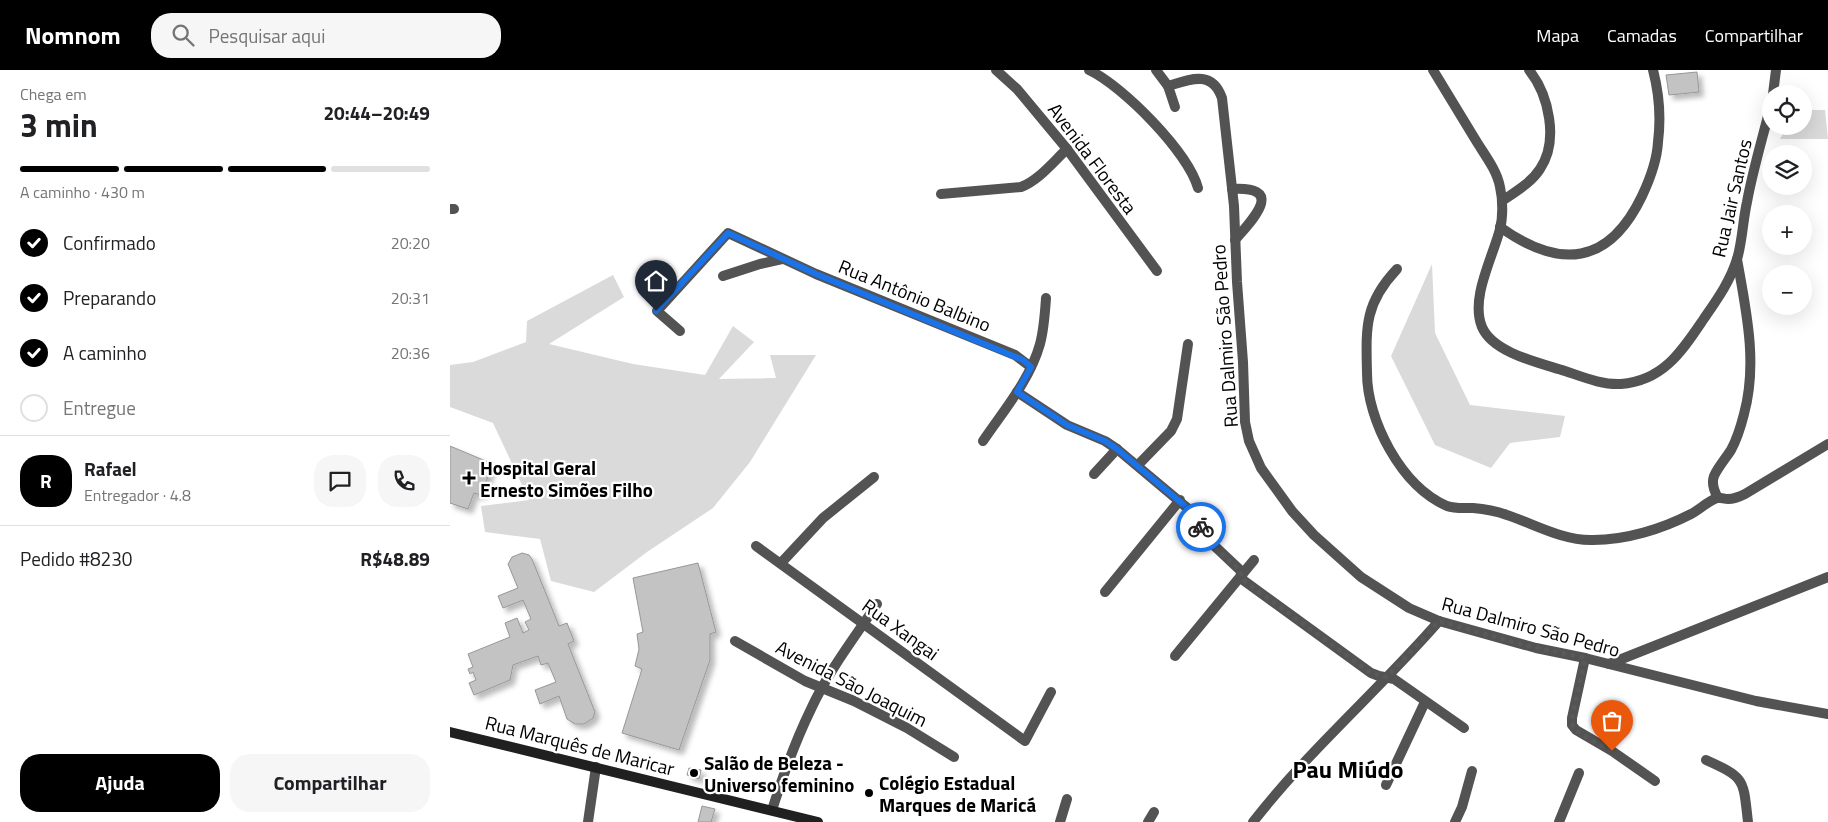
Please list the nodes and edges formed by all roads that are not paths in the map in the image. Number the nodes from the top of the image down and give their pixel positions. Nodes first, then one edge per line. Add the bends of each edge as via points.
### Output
1 (996, 70) edge
2 (1089, 70) edge
3 (1156, 70) edge
4 (1432, 70) edge
5 (1529, 70) edge
6 (1653, 70) edge
7 (1776, 70) edge
8 (1774, 85) edge
9 (1168, 86) junction
10 (1176, 107) dead end
11 (1763, 135) edge
12 (1067, 149) junction
13 (1198, 188) dead end
14 (1232, 189) junction
15 (941, 194) dead end
16 (1502, 201) junction
17 (1500, 227) junction
18 (1235, 240) junction
19 (783, 259) junction
20 (1737, 259) junction
21 (1397, 269) dead end
22 (1158, 271) dead end
23 (723, 276) dead end
24 (1046, 298) dead end
25 (680, 331) dead end
26 (1188, 344) dead end
27 (1031, 367) junction
28 (1017, 392) junction
29 (983, 441) dead end
30 (1828, 444) edge
31 (1117, 449) junction
32 (1138, 465) junction
33 (1094, 474) dead end
34 (874, 477) dead end
35 (1718, 498) junction
36 (1180, 500) junction
37 (756, 546) dead end
38 (1254, 560) dead end
39 (781, 563) junction
40 (1241, 575) junction
41 (1828, 577) edge
42 (1105, 592) dead end
43 (877, 604) dead end
44 (1439, 621) junction
45 (864, 624) junction
46 (735, 641) dead end
47 (1175, 656) dead end
48 (1585, 658) junction
49 (1609, 664) junction
50 (1387, 677) junction
51 (821, 689) junction
52 (1051, 692) dead end
53 (1426, 702) junction
54 (1828, 714) edge
55 (1464, 728) dead end
56 (450, 732) edge
57 (954, 757) dead end
58 (1706, 760) dead end
59 (596, 767) junction
60 (1472, 771) dead end
61 (1579, 773) dead end
62 (1655, 782) dead end
63 (1386, 785) dead end
64 (1068, 799) dead end
65 (772, 810) junction
66 (1154, 812) dead end
67 (588, 822) edge
68 (818, 822) edge
69 (1060, 822) edge
70 (1148, 822) edge
71 (1252, 822) edge
72 (1455, 822) edge
73 (1559, 822) edge
74 (1748, 822) edge

1 - 12 street, Avenida Floresta via 1017,89
2 - 13 street via 1106,78 1147,115 1194,176
3 - 9 street
4 - 16 street, Rua Jair Santos via 1497,176
5 - 16 street via 1548,106 1547,155 1532,178
6 - 17 street via 1659,112 1657,154 1637,205 1616,236 1592,252 1563,254 1528,244
7 - 8 street
9 - 10 street
9 - 14 street, Rua Dalmiro São Pedro via 1200,77 1216,83 1222,98
11 - 20 street, Rua Jair Santos
12 - 15 street via 1021,187
12 - 22 street, Avenida Floresta
14 - 18 street, Rua Dalmiro São Pedro
14 - 18 street via 1255,190 1262,202
16 - 17 street, Rua Jair Santos
17 - 20 street, Rua Jair Santos via 1479,302 1482,327 1489,338 1513,353 1587,379 1610,383 1623,384 1650,377 1674,360 1717,301
18 - 44 street, Rua Dalmiro São Pedro via 1245,422 1248,441 1261,468 1314,535 1361,577 1409,608
19 - 23 street
19 - 25 street, Rua Antônio Balbino via 728,233 656,311
19 - 27 street, Rua Antônio Balbino via 1015,355
20 - 35 street via 1752,361 1748,397 1739,430 1714,476 1713,487
21 - 35 street via 1375,297 1368,321 1369,400 1377,424 1398,463 1429,494 1450,507 1488,510 1571,538 1592,540 1631,536 1691,514
24 - 27 street via 1042,334
26 - 32 street via 1177,419 1171,431
27 - 28 street
28 - 29 street
28 - 31 street via 1067,425
30 - 35 street via 1736,499
31 - 32 street
31 - 33 street
32 - 36 street
34 - 39 street via 823,518
36 - 40 street via 1200,520 1207,541 1240,570
36 - 42 street
37 - 39 street, Rua Xangai
38 - 40 street
39 - 45 street, Rua Xangai
40 - 47 street
40 - 50 street via 1243,580 1348,657 1371,673
41 - 49 street
43 - 45 street
44 - 48 street, Rua Dalmiro São Pedro
44 - 50 street
45 - 51 street
45 - 52 street, Rua Xangai via 1025,741
46 - 51 street, Avenida São Joaquim
48 - 49 street, Rua Dalmiro São Pedro
48 - 62 street via 1572,725
49 - 54 street, Rua Dalmiro São Pedro via 1756,701
50 - 53 street
50 - 71 street via 1299,767
51 - 57 street, Avenida São Joaquim via 854,701
51 - 65 street via 793,750
53 - 55 street
53 - 63 street
56 - 59 main road, Rua Marquês de Maricar
58 - 74 street via 1739,779 1744,787
59 - 65 main road, Rua Marquês de Maricar
59 - 67 street
60 - 72 street
61 - 73 street
64 - 69 street
65 - 68 main road, Rua Marquês de Maricar
66 - 70 street

